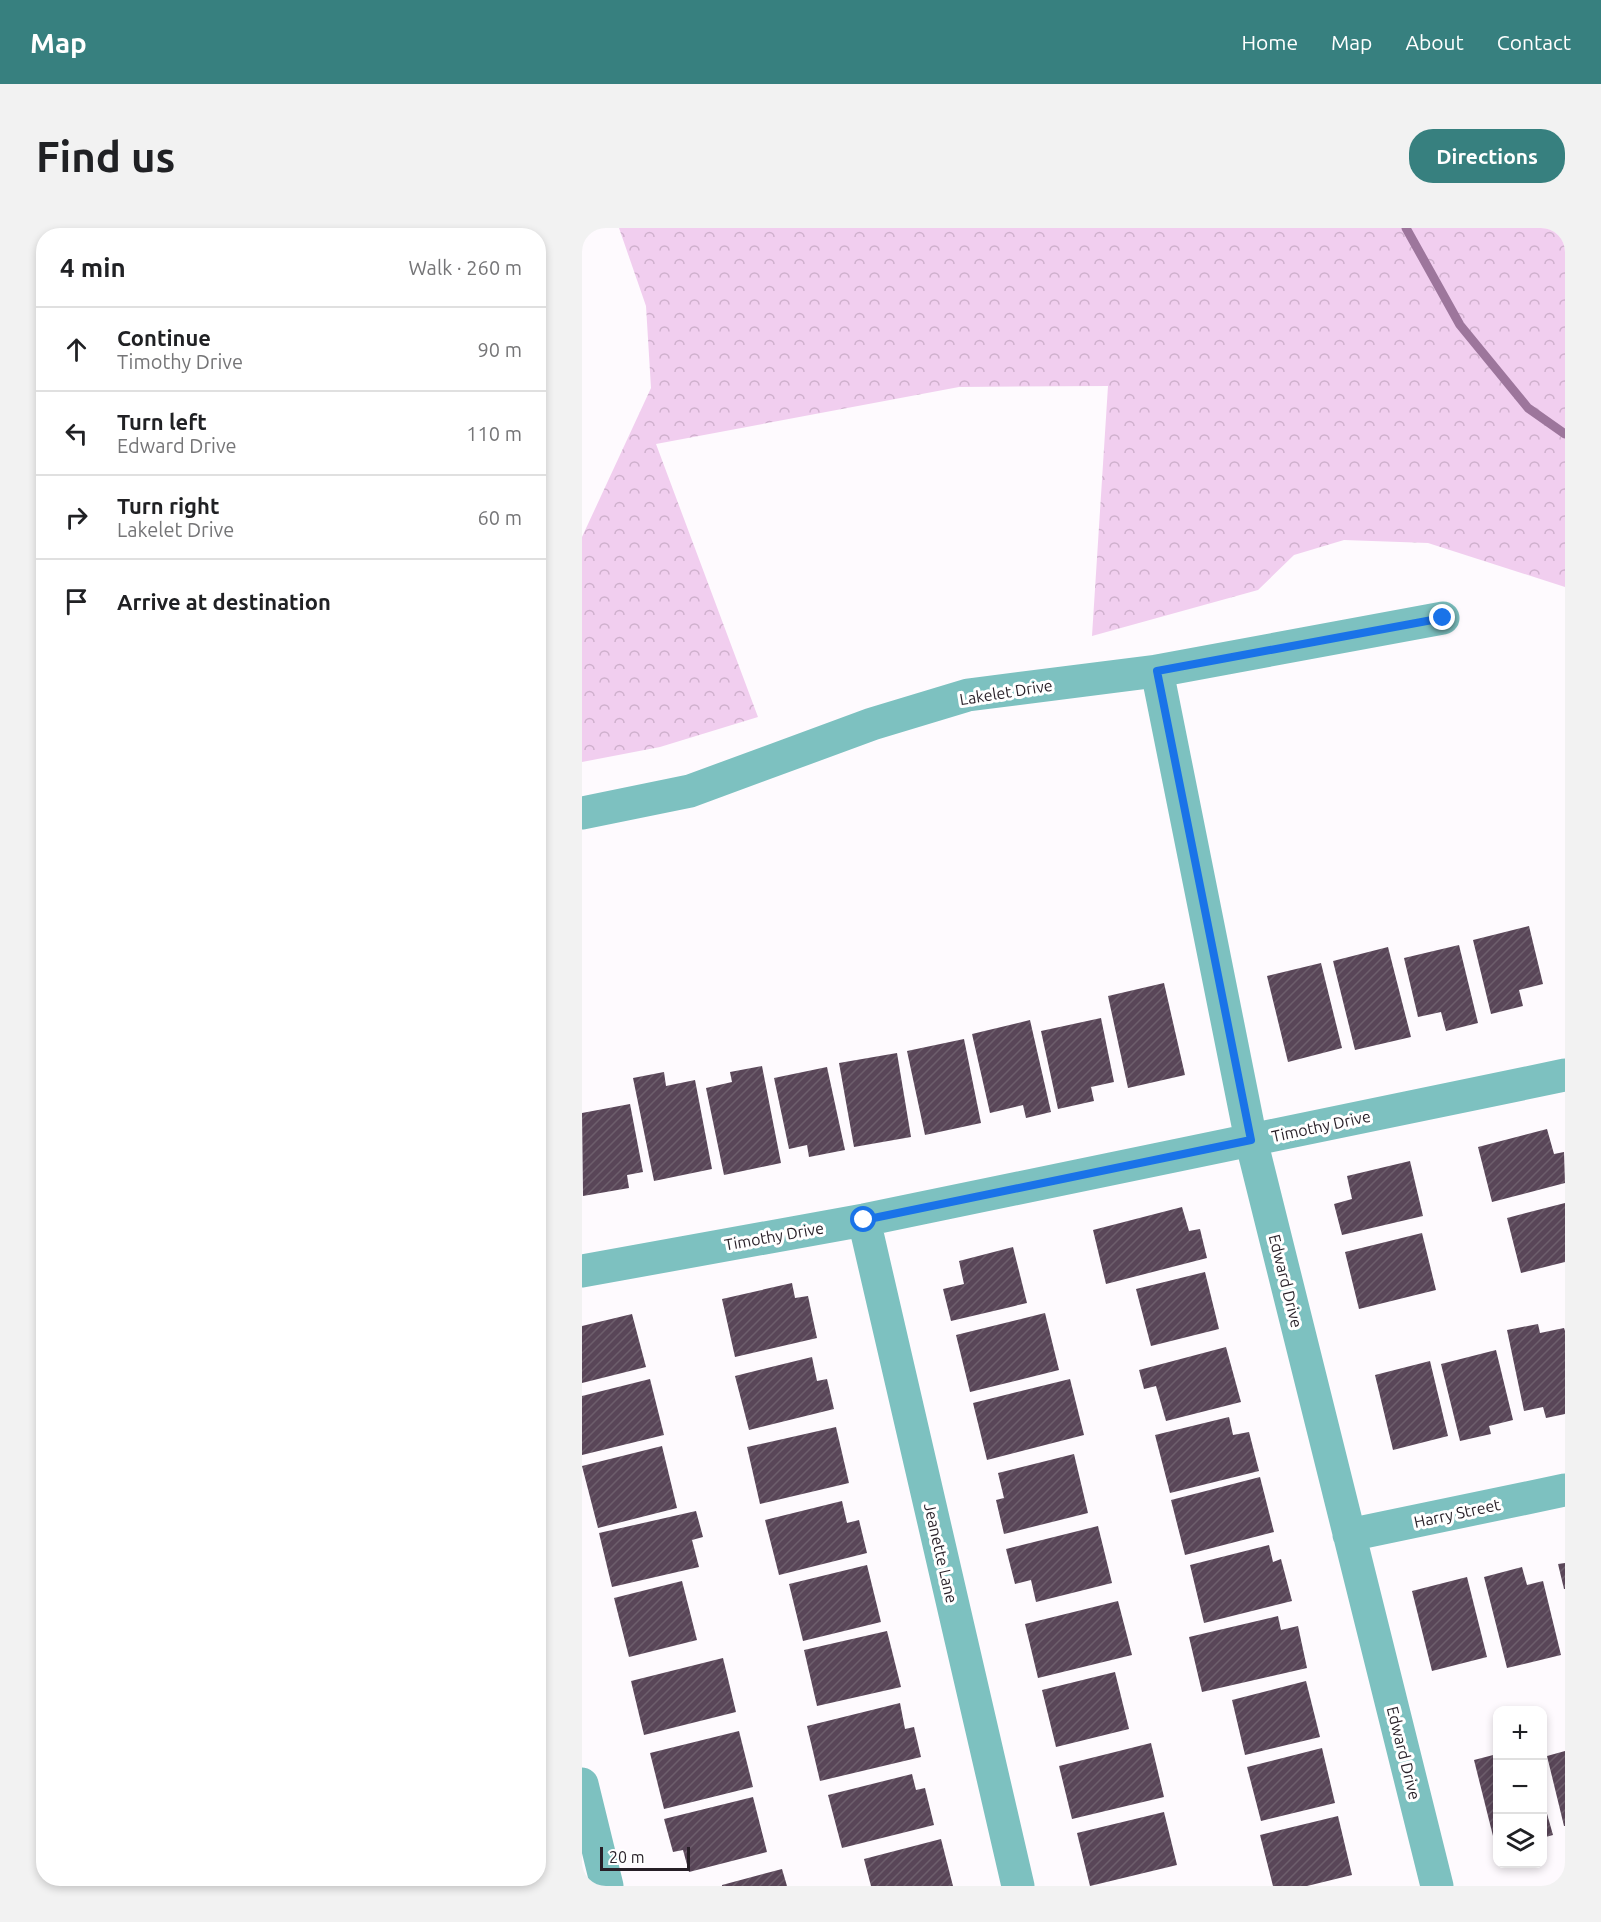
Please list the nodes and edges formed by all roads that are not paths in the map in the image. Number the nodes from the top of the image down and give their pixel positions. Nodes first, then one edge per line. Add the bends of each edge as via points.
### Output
1 (1443, 618) dead end
2 (1157, 671) junction
3 (582, 813) edge
4 (1565, 1075) edge
5 (1251, 1140) junction
6 (864, 1220) junction
7 (582, 1271) edge
8 (1565, 1490) edge
9 (1349, 1535) junction
10 (582, 1784) edge
11 (608, 1886) edge
12 (1018, 1886) edge
13 (1437, 1886) edge

1 - 2 street, Lakelet Drive
2 - 3 street, Lakelet Drive via 968,695 872,724 690,791
2 - 5 street, Edward Drive
4 - 5 street, Timothy Drive
5 - 6 street, Timothy Drive
5 - 9 street, Edward Drive
6 - 7 street, Timothy Drive
6 - 12 street, Jeanette Lane
8 - 9 street, Harry Street
9 - 13 street, Edward Drive
10 - 11 street

